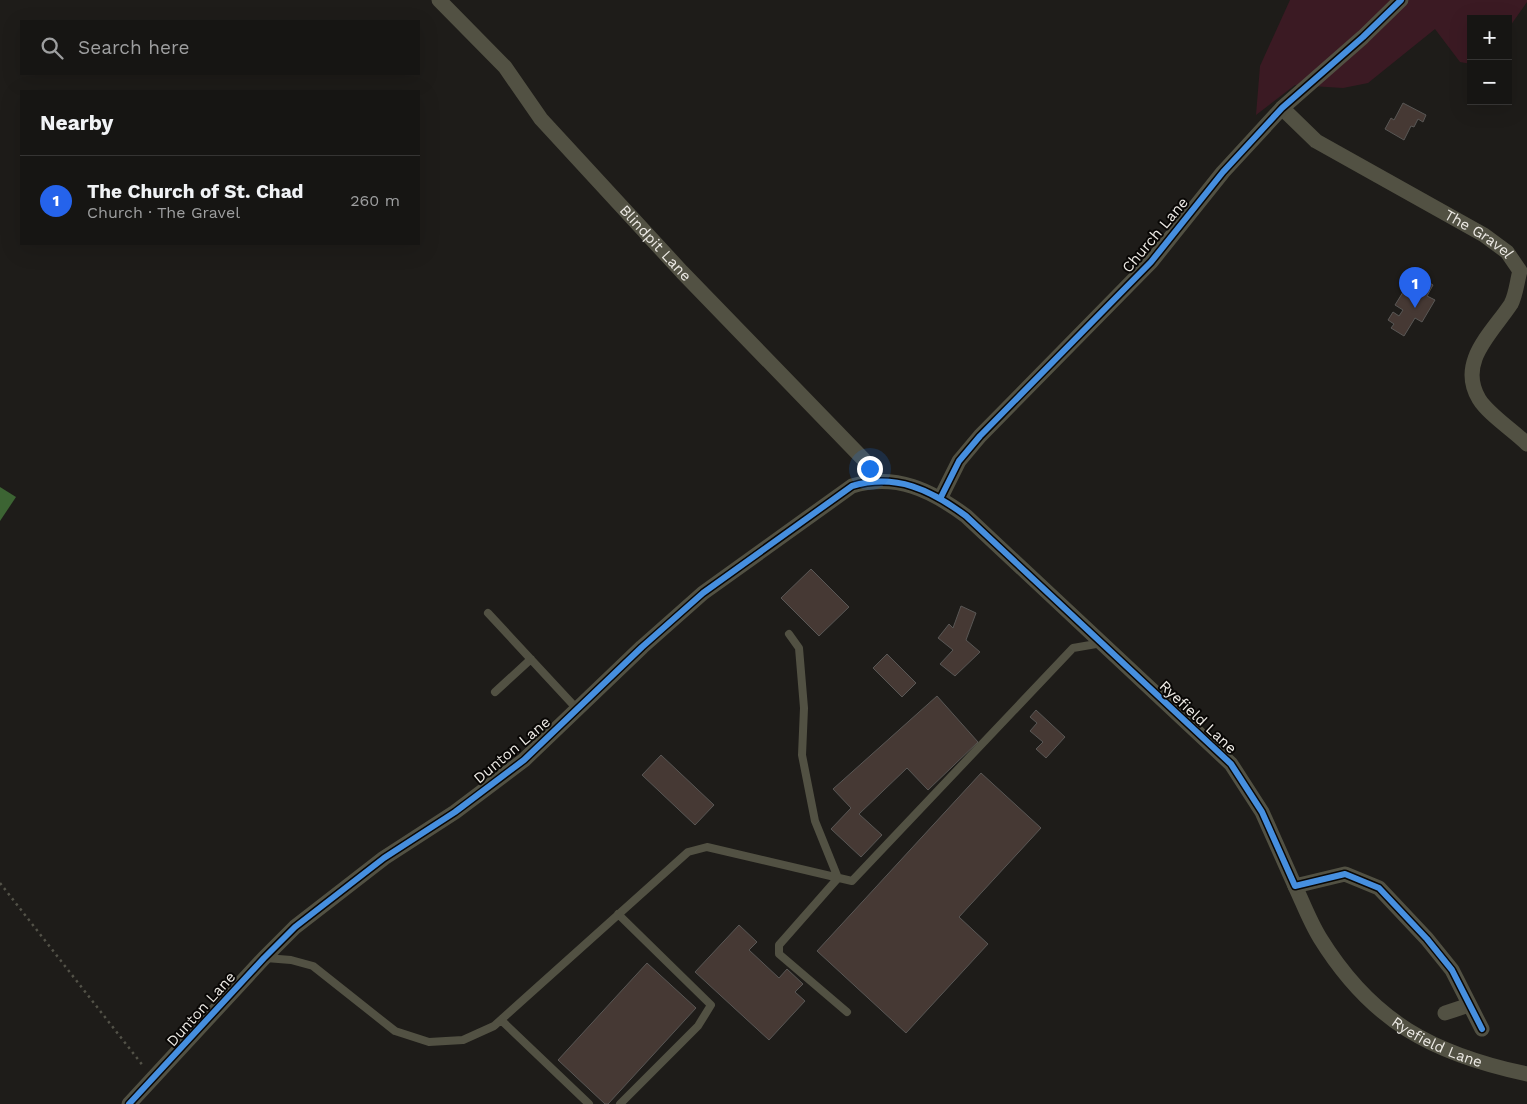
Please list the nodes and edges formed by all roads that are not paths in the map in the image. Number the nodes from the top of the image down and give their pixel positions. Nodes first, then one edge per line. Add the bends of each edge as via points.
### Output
1 (439, 0) edge
2 (1401, 0) edge
3 (1282, 108) junction
4 (1527, 444) edge
5 (876, 481) junction
6 (941, 497) junction
7 (488, 613) dead end
8 (789, 634) dead end
9 (1102, 643) junction
10 (531, 659) junction
11 (495, 692) dead end
12 (578, 710) junction
13 (838, 878) junction
14 (1296, 886) junction
15 (618, 914) junction
16 (264, 958) junction
17 (1469, 1004) junction
18 (847, 1012) dead end
19 (1445, 1013) dead end
20 (501, 1020) junction
21 (1482, 1029) dead end
22 (1527, 1074) edge
23 (129, 1104) edge
24 (589, 1104) edge
25 (620, 1104) edge

1 - 5 street, Blindpit Lane via 505,67 540,119 682,272 868,464
2 - 3 street, Church Lane
3 - 4 street, The Gravel via 1316,141 1484,235 1507,252 1520,271 1512,302 1477,351 1471,371 1480,401
3 - 6 street, Church Lane via 1223,172 1151,262 980,436 959,461
5 - 6 street, Dunton Lane via 919,487
5 - 12 street, Dunton Lane via 852,486 703,593
6 - 9 street, Ryefield Lane via 966,516
7 - 10 lane
8 - 13 lane via 799,648 804,708 802,755 815,821
9 - 13 lane via 1073,648 852,881
9 - 14 street, Ryefield Lane via 1230,764 1262,812
10 - 11 lane
10 - 12 lane
12 - 16 street, Dunton Lane via 524,760 339,892 295,927
13 - 15 lane via 707,847 688,852
13 - 18 lane via 778,945 779,954
14 - 17 street, Ryefield Lane via 1345,874 1379,888 1452,970
14 - 22 street, Ryefield Lane via 1319,937 1350,981 1397,1024 1436,1047 1489,1066
15 - 20 lane
15 - 25 lane via 711,1006 698,1026
16 - 20 lane via 313,966 395,1031 429,1042 463,1040
16 - 23 street, Dunton Lane
17 - 19 street, Ryefield Lane
17 - 21 street, Ryefield Lane
20 - 24 lane

